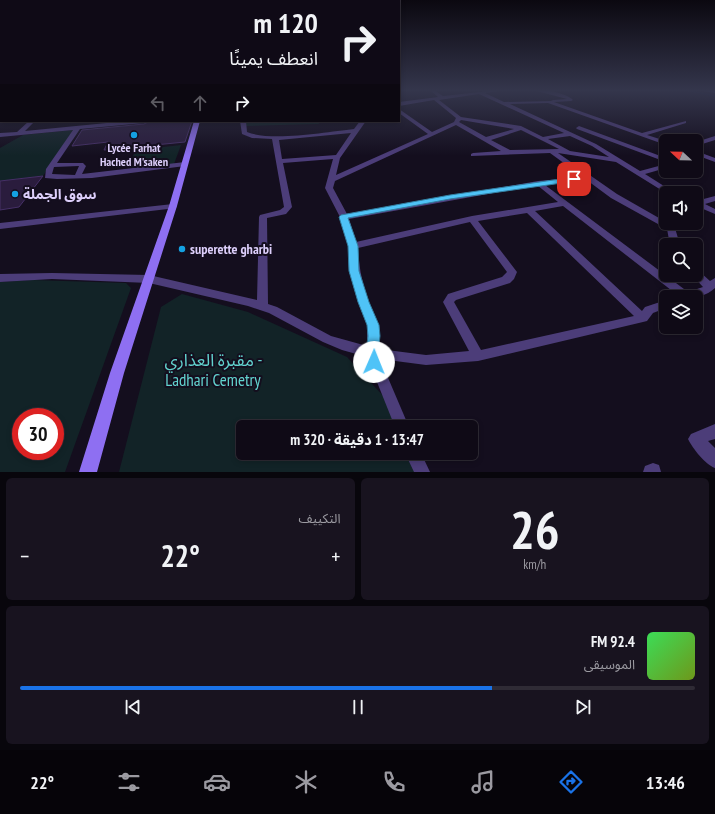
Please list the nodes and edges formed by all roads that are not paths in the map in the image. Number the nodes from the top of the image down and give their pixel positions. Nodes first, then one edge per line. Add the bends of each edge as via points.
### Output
1 (400, 112) edge
2 (450, 112) edge
3 (523, 112) edge
4 (576, 112) edge
5 (458, 120) junction
6 (31, 122) edge
7 (125, 122) edge
8 (197, 122) edge
9 (243, 122) edge
10 (362, 122) edge
11 (684, 122) dead end
12 (88, 124) edge
13 (78, 127) junction
14 (521, 128) junction
15 (579, 128) dead end
16 (356, 131) junction
17 (19, 133) junction
18 (432, 134) junction
19 (571, 134) junction
20 (643, 134) junction
21 (0, 135) edge
22 (275, 137) junction
23 (544, 138) junction
24 (715, 138) edge
25 (487, 139) junction
26 (659, 140) edge
27 (703, 142) edge
28 (551, 151) junction
29 (568, 151) junction
30 (508, 152) junction
31 (473, 155) dead end
32 (704, 156) edge
33 (338, 157) junction
34 (659, 157) edge
35 (618, 160) junction
36 (715, 160) edge
37 (279, 161) junction
38 (185, 164) junction
39 (52, 165) junction
40 (659, 168) edge
41 (639, 173) junction
42 (78, 176) junction
43 (588, 178) junction
44 (331, 180) junction
45 (538, 183) junction
46 (660, 186) edge
47 (715, 198) edge
48 (703, 202) edge
49 (566, 203) junction
50 (173, 206) junction
51 (703, 207) edge
52 (529, 210) junction
53 (715, 212) edge
54 (344, 217) junction
55 (472, 219) junction
56 (659, 220) edge
57 (0, 226) edge
58 (353, 246) junction
59 (0, 278) edge
60 (703, 278) edge
61 (149, 279) junction
62 (712, 284) edge
63 (678, 290) edge
64 (703, 291) edge
65 (659, 306) edge
66 (262, 307) junction
67 (643, 318) junction
68 (372, 353) junction
69 (478, 356) junction
70 (399, 420) edge
71 (715, 431) edge
72 (416, 460) edge
73 (715, 460) edge
74 (88, 472) edge
75 (422, 472) edge

1 - 18 street
2 - 5 street
3 - 19 street
4 - 20 street
5 - 14 street
5 - 18 street
5 - 25 street
6 - 17 street
7 - 12 street
8 - 38 main road
9 - 22 street via 242,130 246,134
10 - 16 street
11 - 20 street
12 - 13 street
13 - 17 street
13 - 39 street
14 - 23 street
14 - 25 street
15 - 34 street
16 - 22 street
16 - 33 street
17 - 21 street
18 - 44 street
19 - 23 street
19 - 35 street
20 - 26 street
22 - 37 street
23 - 29 street
24 - 27 street
25 - 30 street
28 - 29 street
28 - 30 street
28 - 43 street
29 - 35 street via 590,157
30 - 31 street
32 - 36 street
33 - 37 street
33 - 44 street
35 - 41 street
37 - 66 street via 288,207 283,212 263,217
38 - 42 street
38 - 50 main road
39 - 42 street via 48,173 51,177
39 - 42 street via 81,164 83,166
40 - 41 street
41 - 46 street
43 - 45 street
43 - 56 street via 634,208
44 - 54 street via 330,192
45 - 49 street
45 - 54 street
47 - 48 street
49 - 52 street
49 - 63 street
50 - 57 street
50 - 61 main road
51 - 53 street
52 - 55 street
52 - 67 street
54 - 58 street
55 - 58 street
55 - 69 street via 512,272 506,280 452,297 448,302
58 - 68 street via 354,271 373,325
59 - 61 street via 52,276
60 - 62 street
61 - 66 street
61 - 74 main road via 117,373
62 - 64 street
65 - 67 street via 649,310
66 - 68 street via 327,339
67 - 69 street
68 - 69 street via 426,360
68 - 70 street
71 - 73 street via 696,439
72 - 75 street

